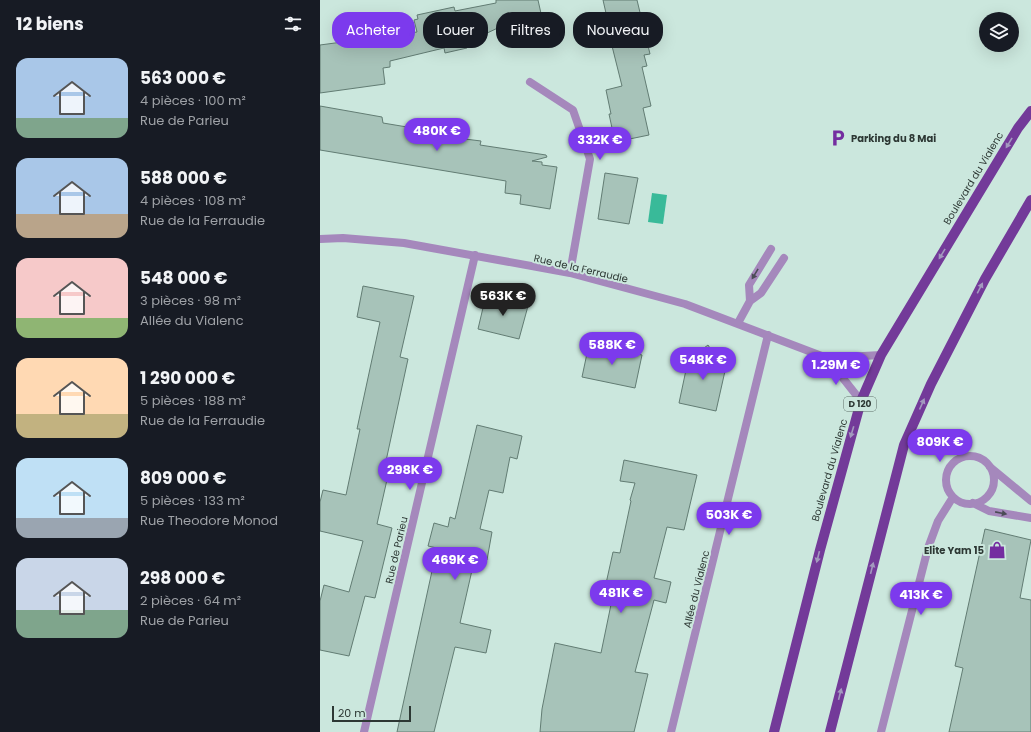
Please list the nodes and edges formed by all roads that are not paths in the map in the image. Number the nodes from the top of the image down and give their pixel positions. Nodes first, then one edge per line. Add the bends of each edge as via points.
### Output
1 (530, 82) dead end
2 (1031, 111) edge
3 (1031, 200) edge
4 (320, 239) edge
5 (771, 249) dead end
6 (475, 255) junction
7 (784, 258) dead end
8 (570, 273) junction
9 (750, 301) junction
10 (738, 323) junction
11 (768, 335) junction
12 (881, 355) junction
13 (827, 358) junction
14 (861, 401) junction
15 (988, 465) junction
16 (953, 497) junction
17 (1031, 501) edge
18 (973, 504) junction
19 (1031, 518) edge
20 (364, 732) edge
21 (672, 732) edge
22 (774, 732) edge
23 (830, 732) edge
24 (881, 732) edge

1 - 8 street via 573,110 590,159
2 -> 12 main road, Boulevard du Vialenc / D 120 via 1018,128
23 -> 3 main road via 904,445 931,384 985,279
4 - 6 street, Rue de la Ferraudie via 343,238 404,243
5 -> 9 street via 749,285
6 - 8 street, Rue de la Ferraudie
6 - 20 street, Rue de Parieu
7 - 9 street via 761,293
8 - 10 street, Rue de la Ferraudie via 685,304
9 - 10 street
10 - 11 street, Rue de la Ferraudie
11 - 13 street, Rue de la Ferraudie
11 - 21 street, Allée du Vialenc
12 - 13 street, Rue de la Ferraudie
12 - 14 main road, Boulevard du Vialenc / D 120
13 - 14 street
14 -> 22 main road, Boulevard du Vialenc / D 120
15 - 16 street via 975,457 967,456 953,462 946,476
15 - 17 street
15 - 18 street via 993,478 990,492
16 - 18 street
16 - 24 street via 938,521 928,548
18 -> 19 street via 989,511

